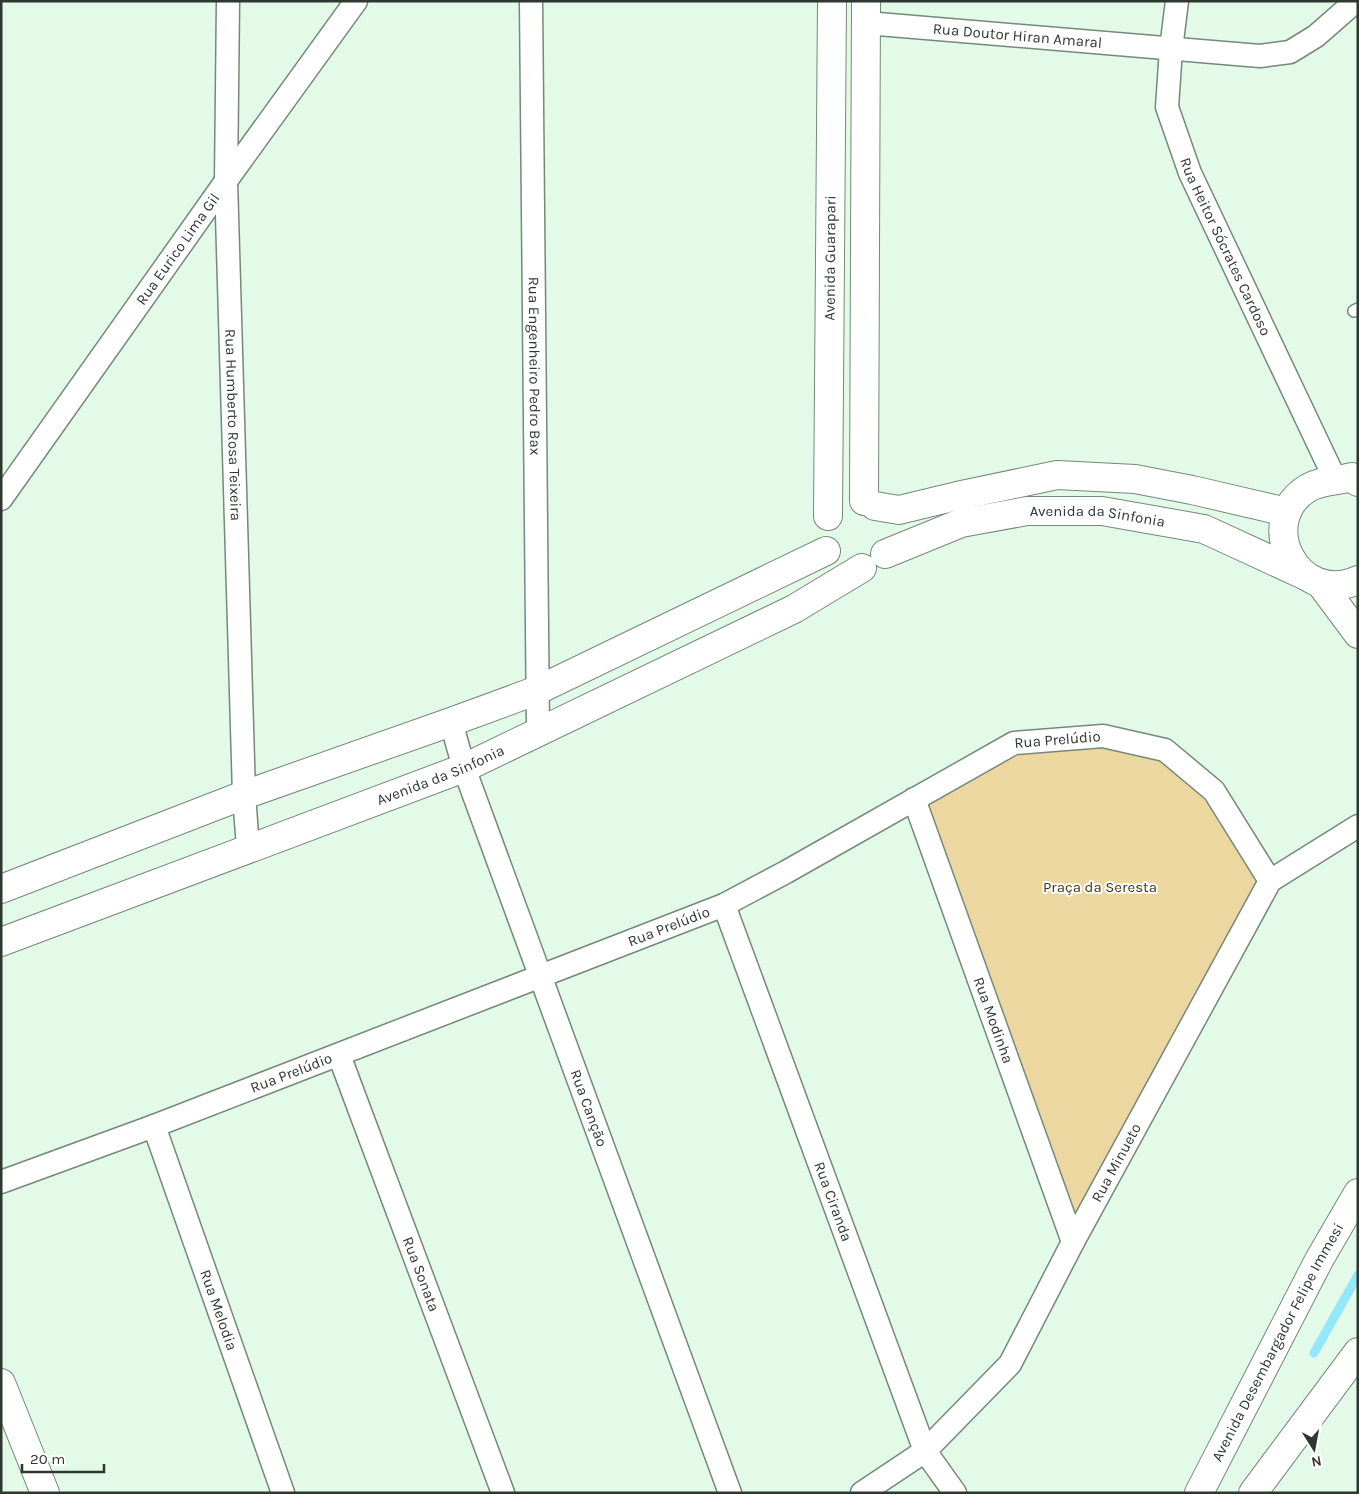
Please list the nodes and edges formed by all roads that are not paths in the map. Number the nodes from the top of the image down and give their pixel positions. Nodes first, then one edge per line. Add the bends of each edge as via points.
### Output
1 (228, 1) edge
2 (356, 1) edge
3 (531, 1) edge
4 (1177, 1) edge
5 (1356, 1) edge
6 (832, 12) edge
7 (866, 12) edge
8 (1171, 49) junction
9 (226, 181) junction
10 (1351, 478) edge
11 (1, 499) edge
12 (870, 504) junction
13 (1288, 512) junction
14 (828, 516) junction
15 (826, 551) junction
16 (885, 554) junction
17 (862, 568) junction
18 (1313, 579) junction
19 (1358, 580) edge
20 (1358, 634) edge
21 (538, 690) junction
22 (451, 722) junction
23 (538, 732) junction
24 (464, 768) junction
25 (244, 795) junction
26 (914, 799) junction
27 (1358, 826) edge
28 (248, 848) junction
29 (1270, 881) junction
30 (1, 889) edge
31 (724, 905) junction
32 (1, 942) edge
33 (541, 976) junction
34 (339, 1055) junction
35 (154, 1126) junction
36 (1, 1182) edge
37 (1358, 1193) edge
38 (1073, 1242) junction
39 (1358, 1352) edge
40 (1, 1383) edge
41 (926, 1451) junction
42 (45, 1493) edge
43 (283, 1493) edge
44 (503, 1493) edge
45 (730, 1493) edge
46 (862, 1493) edge
47 (955, 1493) edge
48 (1199, 1493) edge
49 (1253, 1493) edge

1 - 9 street, Rua Humberto Rosa Teixeira
2 - 9 street, Rua Eurico Lima Gil
3 - 21 street, Rua Engenheiro Pedro Bax
4 - 8 street, Rua Heitor Sócrates Cardoso
5 - 8 street, Rua Doutor Hiran Amaral via 1316,36 1290,52 1260,56
6 - 7 street
6 - 14 street, Avenida Guarapari
7 - 8 street, Rua Doutor Hiran Amaral
7 - 12 street
8 - 10 street, Rua Heitor Sócrates Cardoso via 1167,107 1190,173
9 - 11 street, Rua Eurico Lima Gil
9 - 25 street, Rua Humberto Rosa Teixeira
10 - 13 street, Avenida da Sinfonia via 1308,488 1296,498
12 - 13 street via 899,510 1057,475 1135,479
12 - 14 street via 844,503
12 - 16 street via 883,513 891,533
13 - 18 street, Avenida da Sinfonia via 1283,530 1286,547 1293,564
14 - 15 street via 822,539
15 - 17 street via 841,565
15 - 21 street
16 - 17 street, Avenida da Sinfonia via 871,566
16 - 18 street, Avenida da Sinfonia via 962,524 1027,511 1102,511 1204,529
17 - 23 street, Avenida da Sinfonia via 794,609
18 - 19 street, Avenida da Sinfonia via 1335,585
18 - 20 street, Avenida da Sinfonia
21 - 22 street
21 - 23 street, Rua Engenheiro Pedro Bax
22 - 24 street, Rua Canção
22 - 25 street
23 - 24 street, Avenida da Sinfonia
24 - 28 street, Avenida da Sinfonia
24 - 33 street, Rua Canção
25 - 28 street, Rua Humberto Rosa Teixeira
25 - 30 street
26 - 29 street, Rua Prelúdio via 1014,743 1103,736 1165,750 1214,791
26 - 31 street, Rua Prelúdio
26 - 38 street, Rua Modinha
27 - 29 street, Rua Minueto
28 - 32 street, Avenida da Sinfonia
29 - 38 street, Rua Minueto
31 - 33 street, Rua Prelúdio
31 - 41 street, Rua Ciranda
33 - 34 street, Rua Prelúdio
33 - 45 street, Rua Canção
34 - 35 street, Rua Prelúdio
34 - 44 street, Rua Sonata
35 - 36 street, Rua Prelúdio
35 - 43 street, Rua Melodia
37 - 48 street, Avenida Desembargador Felipe Immesi via 1319,1260
38 - 41 street, Rua Minueto via 1010,1364
39 - 49 street
40 - 42 street
41 - 46 street, Rua Minueto
41 - 47 street, Rua Ciranda

